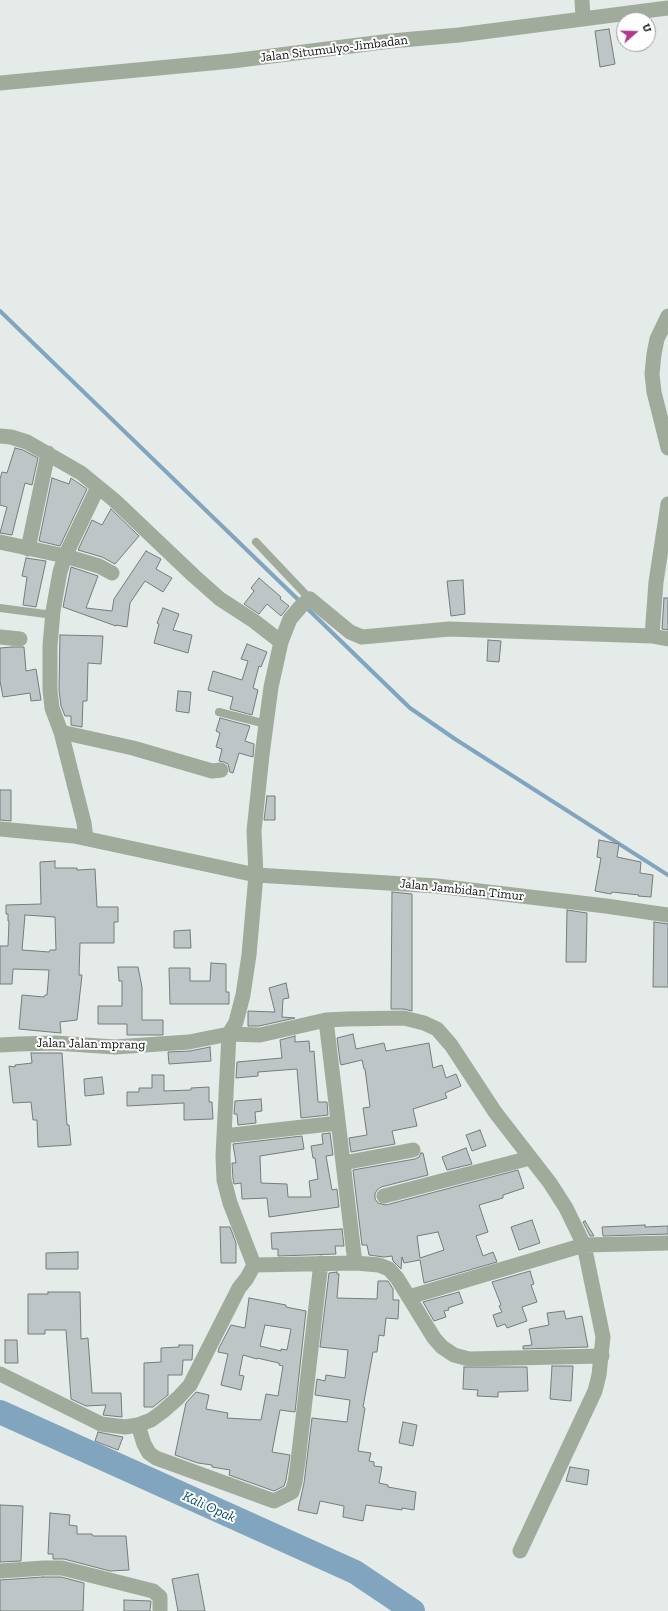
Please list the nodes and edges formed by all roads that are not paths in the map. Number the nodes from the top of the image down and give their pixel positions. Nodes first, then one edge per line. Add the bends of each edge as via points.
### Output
1 (582, 0) edge
2 (624, 6) edge
3 (668, 8) edge
4 (583, 18) junction
5 (0, 83) edge
6 (668, 316) edge
7 (0, 436) edge
8 (668, 448) edge
9 (48, 453) junction
10 (98, 487) junction
11 (668, 504) edge
12 (0, 542) edge
13 (256, 542) dead end
14 (28, 549) junction
15 (64, 556) junction
16 (112, 574) dead end
17 (307, 601) junction
18 (0, 608) edge
19 (53, 615) junction
20 (652, 636) junction
21 (0, 637) edge
22 (20, 639) dead end
23 (668, 639) edge
24 (281, 642) junction
25 (219, 712) dead end
26 (266, 724) junction
27 (61, 732) junction
28 (221, 770) dead end
29 (0, 829) edge
30 (86, 838) junction
31 (256, 875) junction
32 (668, 916) edge
33 (326, 1020) junction
34 (229, 1034) junction
35 (0, 1045) edge
36 (338, 1123) junction
37 (224, 1136) junction
38 (413, 1150) dead end
39 (530, 1158) junction
40 (343, 1163) junction
41 (384, 1196) dead end
42 (668, 1243) edge
43 (584, 1245) junction
44 (321, 1263) junction
45 (355, 1263) junction
46 (254, 1266) junction
47 (409, 1297) junction
48 (602, 1356) junction
49 (0, 1374) edge
50 (138, 1425) junction
51 (520, 1550) dead end
52 (0, 1571) edge
53 (160, 1611) edge

1 - 4 street
2 - 3 street, Jalan Situmulyo-Jimbadan
2 - 4 street, Jalan Situmulyo-Jimbadan
4 - 5 street, Jalan Situmulyo-Jimbadan via 232,61
6 - 8 street via 657,340 652,374
7 - 9 street via 27,442
9 - 10 street via 81,473
9 - 14 street
10 - 15 street
10 - 24 street via 220,599
11 - 20 street via 656,582
12 - 14 street
13 - 17 lane
14 - 15 street
15 - 16 street via 99,566
15 - 19 street
17 - 20 street via 350,632 362,637 449,629
17 - 24 street via 290,619
18 - 19 lane
19 - 27 street via 50,690 52,708
20 - 23 street
21 - 22 street
24 - 26 street
25 - 26 lane
26 - 31 street via 254,831
27 - 28 street via 133,748 212,771
27 - 30 street
29 - 30 street, Jalan Jambidan Timur
30 - 31 street, Jalan Jambidan Timur
31 - 32 street, Jalan Jambidan Timur via 437,886
31 - 34 street via 243,995 236,1022
33 - 34 street, Jalan Jalan mprang via 260,1034
33 - 36 street
33 - 39 street, Jalan Jalan mprang via 404,1018 437,1029 451,1045 494,1112
34 - 35 street, Jalan Jalan mprang via 190,1042 115,1047
34 - 37 street
36 - 37 street
36 - 40 street
37 - 46 street via 224,1180
38 - 40 street
39 - 41 street
39 - 43 street, Jalan Jalan mprang via 566,1208
40 - 45 street
42 - 43 street
43 - 47 street
43 - 48 street, Jalan Jalan mprang via 603,1337
44 - 45 street
44 - 46 street
44 - 50 street via 298,1462 292,1492 274,1501 156,1458 149,1453 144,1444
45 - 47 street via 379,1265 389,1270
46 - 50 street via 239,1288 190,1385 162,1412
47 - 48 street via 434,1338 442,1348 454,1355 469,1359
48 - 51 street, Jalan Jalan mprang via 595,1391
49 - 50 street via 101,1424 125,1427
52 - 53 street via 62,1568 157,1593 161,1602

